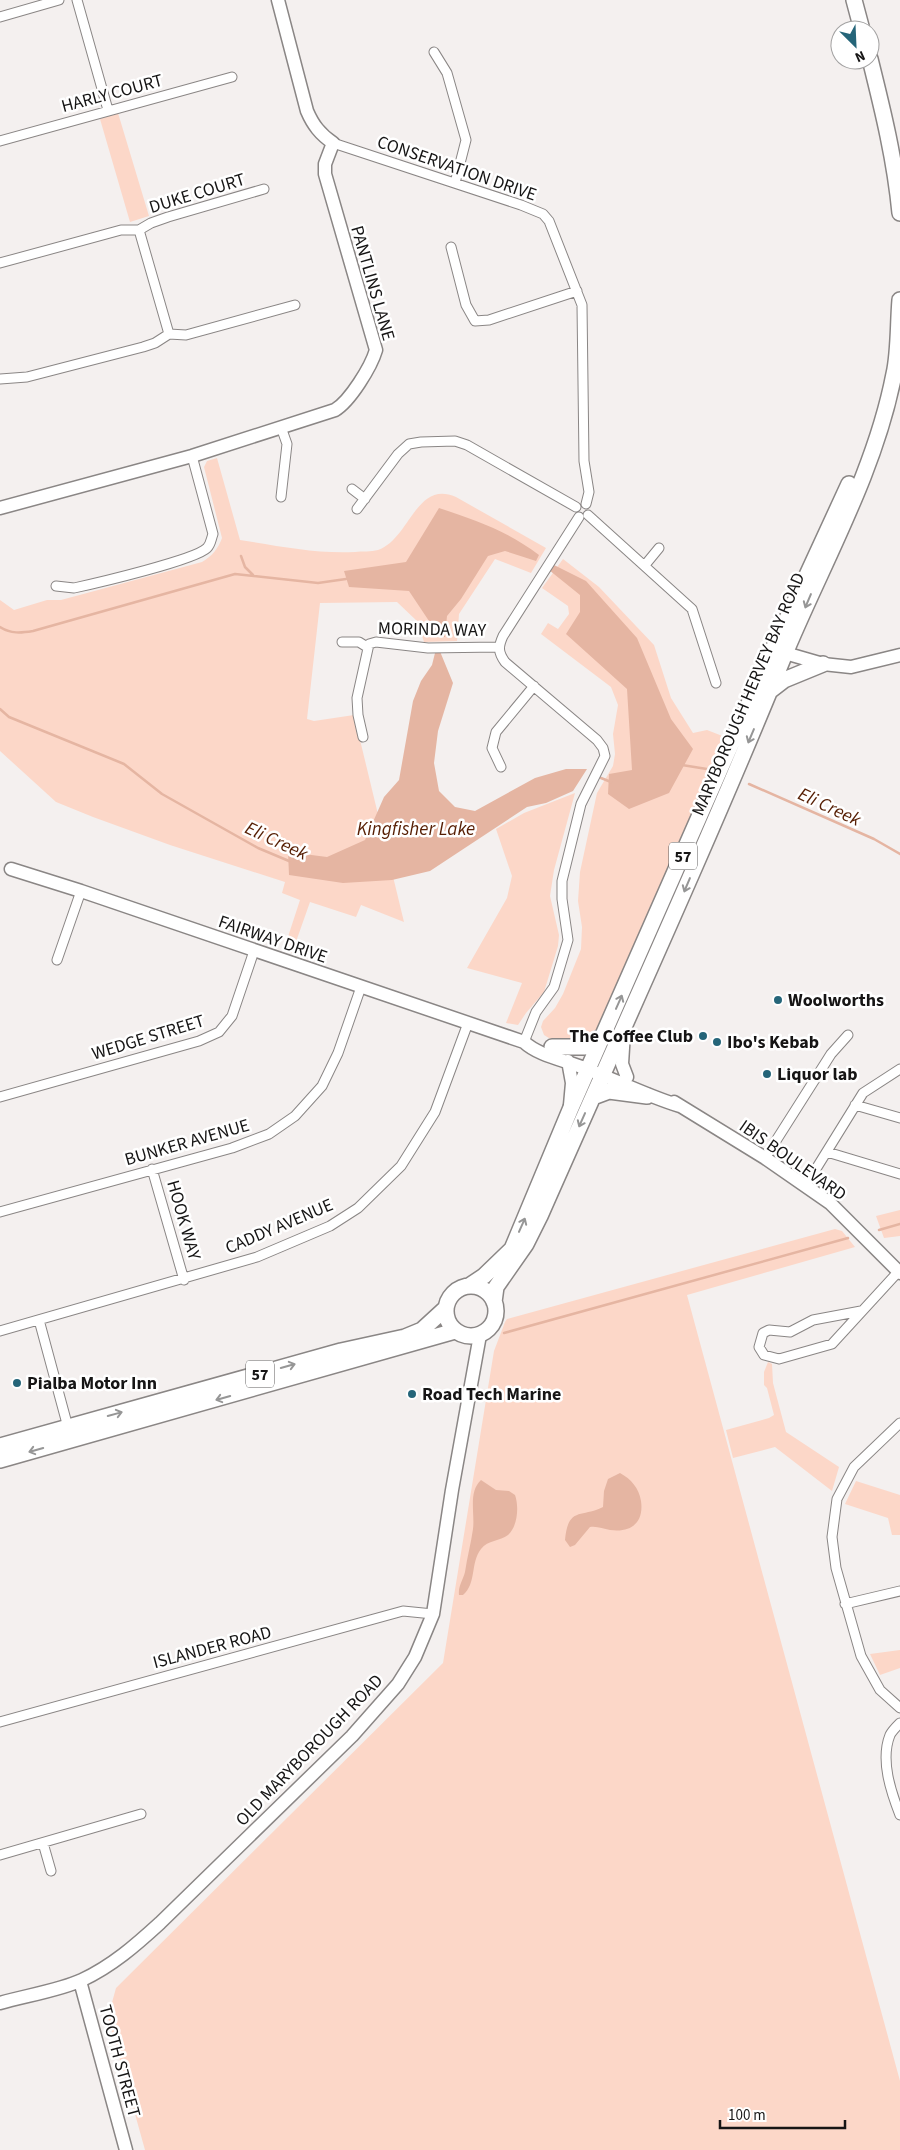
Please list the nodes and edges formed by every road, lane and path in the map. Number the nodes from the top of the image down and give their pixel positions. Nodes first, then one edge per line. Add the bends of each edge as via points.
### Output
1 (59, 0) edge
2 (77, 0) edge
3 (278, 0) edge
4 (854, 0) edge
5 (0, 17) edge
6 (859, 20) edge
7 (434, 52) dead end
8 (873, 70) edge
9 (232, 77) dead end
10 (108, 110) junction
11 (0, 141) edge
12 (333, 143) junction
13 (455, 183) junction
14 (264, 190) dead end
15 (900, 213) edge
16 (140, 230) junction
17 (451, 247) dead end
18 (0, 263) edge
19 (577, 291) junction
20 (900, 300) edge
21 (296, 305) dead end
22 (169, 334) junction
23 (0, 379) edge
24 (281, 427) junction
25 (192, 456) junction
26 (352, 489) dead end
27 (281, 497) dead end
28 (365, 499) junction
29 (586, 504) junction
30 (576, 507) junction
31 (0, 508) edge
32 (357, 509) dead end
33 (583, 516) junction
34 (659, 548) dead end
35 (645, 565) junction
36 (56, 586) dead end
37 (342, 642) dead end
38 (498, 646) junction
39 (367, 647) junction
40 (779, 651) junction
41 (900, 655) edge
42 (823, 664) junction
43 (716, 683) dead end
44 (534, 686) junction
45 (770, 691) junction
46 (363, 737) dead end
47 (502, 768) dead end
48 (11, 869) dead end
49 (81, 891) junction
50 (254, 951) junction
51 (57, 960) dead end
52 (361, 987) junction
53 (468, 1023) junction
54 (624, 1025) junction
55 (605, 1035) junction
56 (848, 1035) dead end
57 (524, 1042) junction
58 (552, 1047) junction
59 (568, 1062) junction
60 (597, 1069) junction
61 (900, 1069) edge
62 (627, 1077) junction
63 (647, 1096) junction
64 (0, 1097) edge
65 (593, 1097) junction
66 (855, 1105) junction
67 (680, 1106) junction
68 (570, 1110) junction
69 (900, 1118) edge
70 (827, 1152) junction
71 (765, 1158) junction
72 (152, 1169) junction
73 (900, 1174) edge
74 (806, 1185) junction
75 (0, 1212) edge
76 (899, 1272) edge
77 (184, 1280) junction
78 (468, 1286) junction
79 (494, 1302) junction
80 (446, 1308) junction
81 (861, 1311) junction
82 (39, 1320) junction
83 (0, 1331) edge
84 (455, 1332) junction
85 (480, 1335) junction
86 (900, 1423) edge
87 (70, 1433) junction
88 (0, 1446) edge
89 (0, 1460) edge
90 (900, 1591) edge
91 (845, 1604) junction
92 (433, 1614) junction
93 (900, 1708) edge
94 (0, 1722) edge
95 (900, 1722) edge
96 (141, 1814) dead end
97 (900, 1815) edge
98 (43, 1843) junction
99 (0, 1855) edge
100 (52, 1871) dead end
101 (80, 1981) junction
102 (0, 2003) edge
103 (126, 2150) edge

1 - 5 street
2 - 10 street
3 - 12 street via 307,111 312,123
4 - 6 main road
7 - 13 street via 447,73 466,140
8 - 15 main road via 888,128
9 - 10 street, HARLY COURT
10 - 11 street, HARLY COURT
12 - 13 street, CONSERVATION DRIVE
12 - 24 street, PANTLINS LANE via 324,174 376,350 341,406
13 - 19 street, CONSERVATION DRIVE via 543,214
14 - 16 street, DUKE COURT via 151,223
16 - 18 street via 121,230
16 - 22 street
17 - 19 street via 466,305 475,320 489,320
19 - 29 street, CONSERVATION DRIVE via 582,305 584,333 584,461 589,492
20 - 40 main road, MARYBOROUGH HERVEY BAY ROAD / 57 via 895,372 870,457 848,512
21 - 22 street via 186,335
22 - 23 street via 144,347 27,377
24 - 25 street, PANTLINS LANE
24 - 27 street via 287,444
25 - 31 street, PANTLINS LANE
25 - 36 street via 213,534 206,549 74,588
26 - 28 street
28 - 30 street via 398,454 410,444 455,441
28 - 32 street
29 - 30 street via 580,503
29 - 33 street via 590,509
30 - 33 street via 575,512
33 - 35 street
33 - 38 street
34 - 35 street
35 - 43 street via 692,609
37 - 39 street, MORINDA WAY via 360,642
38 - 39 street, MORINDA WAY via 428,648 376,642
38 - 44 street via 506,662
39 - 46 street, MORINDA WAY via 357,698
40 - 42 street
40 - 45 main road, MARYBOROUGH HERVEY BAY ROAD / 57
55 -> 40 main road, MARYBOROUGH HERVEY BAY ROAD / 57
41 - 42 street via 851,667
42 - 45 main road via 784,680
44 - 47 street via 496,732 492,748
44 - 57 street via 597,740 605,756 581,804 562,881 568,940 554,987 536,1012
45 -> 54 main road, MARYBOROUGH HERVEY BAY ROAD / 57
48 - 49 street, FAIRWAY DRIVE
49 - 50 street, FAIRWAY DRIVE
49 - 51 street
50 - 52 street, FAIRWAY DRIVE
50 - 64 street, WEDGE STREET via 232,1016 219,1032 199,1041
52 - 53 street, FAIRWAY DRIVE
52 - 72 street, BUNKER AVENUE via 338,1053 322,1086 296,1116 269,1134 239,1146
53 - 57 street, FAIRWAY DRIVE
53 - 77 street, CADDY AVENUE via 434,1112 401,1166 358,1208 330,1226 257,1257
54 - 60 main road, MARYBOROUGH HERVEY BAY ROAD / 57
54 - 62 street via 622,1064
55 - 58 main road via 586,1047
55 - 60 main road, MARYBOROUGH HERVEY BAY ROAD / 57
56 - 71 street via 831,1054
57 - 58 street, FAIRWAY DRIVE
57 - 59 street, FAIRWAY DRIVE via 532,1049
58 - 60 street, FAIRWAY DRIVE
59 - 60 street, FAIRWAY DRIVE
59 - 68 street via 572,1083
60 - 62 street, IBIS BOULEVARD
60 - 63 street, IBIS BOULEVARD
60 - 65 main road, MARYBOROUGH HERVEY BAY ROAD / 57
60 - 68 main road, MARYBOROUGH HERVEY BAY ROAD / 57
61 - 66 street via 863,1093
62 - 67 street, IBIS BOULEVARD
63 - 65 main road via 609,1091
63 - 67 street, IBIS BOULEVARD
65 -> 79 main road, MARYBOROUGH HERVEY BAY ROAD / 57 via 526,1244 496,1286
66 - 69 street
66 - 70 street
67 - 71 street, IBIS BOULEVARD
78 -> 68 main road, MARYBOROUGH HERVEY BAY ROAD / 57 via 484,1276 512,1249
70 - 73 street
70 - 74 street
71 - 74 street, IBIS BOULEVARD
72 - 75 street, BUNKER AVENUE
72 - 77 street, HOOK WAY
74 - 76 street, IBIS BOULEVARD via 830,1202
76 - 81 street
77 - 82 street, CADDY AVENUE
78 - 79 main road via 485,1290
78 - 80 main road, 57 via 449,1299
79 - 85 main road, 57 via 496,1314 491,1326
80 - 84 main road via 448,1322
87 -> 80 main road, 57 via 341,1351 406,1337 422,1330
81 - 81 street via 832,1344 779,1359 764,1355 759,1347 763,1333 768,1330 790,1332 812,1320
82 - 83 street, CADDY AVENUE
82 - 87 street
84 - 85 main road, 57 via 469,1337
84 -> 87 main road, 57
85 - 92 street, OLD MARYBOROUGH ROAD
86 - 91 street via 854,1467 837,1499 832,1537
87 - 88 main road, 57
87 -> 89 main road, 57
90 - 91 street
91 - 93 street via 865,1666 880,1690
92 - 94 street, ISLANDER ROAD via 403,1611
92 - 101 street, OLD MARYBOROUGH ROAD via 415,1657 398,1684 352,1736 141,1940 104,1968
95 - 97 street via 890,1735 886,1758 891,1792
96 - 98 street
98 - 99 street
98 - 100 street
101 - 102 street, OLD MARYBOROUGH ROAD
101 - 103 street, TOOTH STREET

